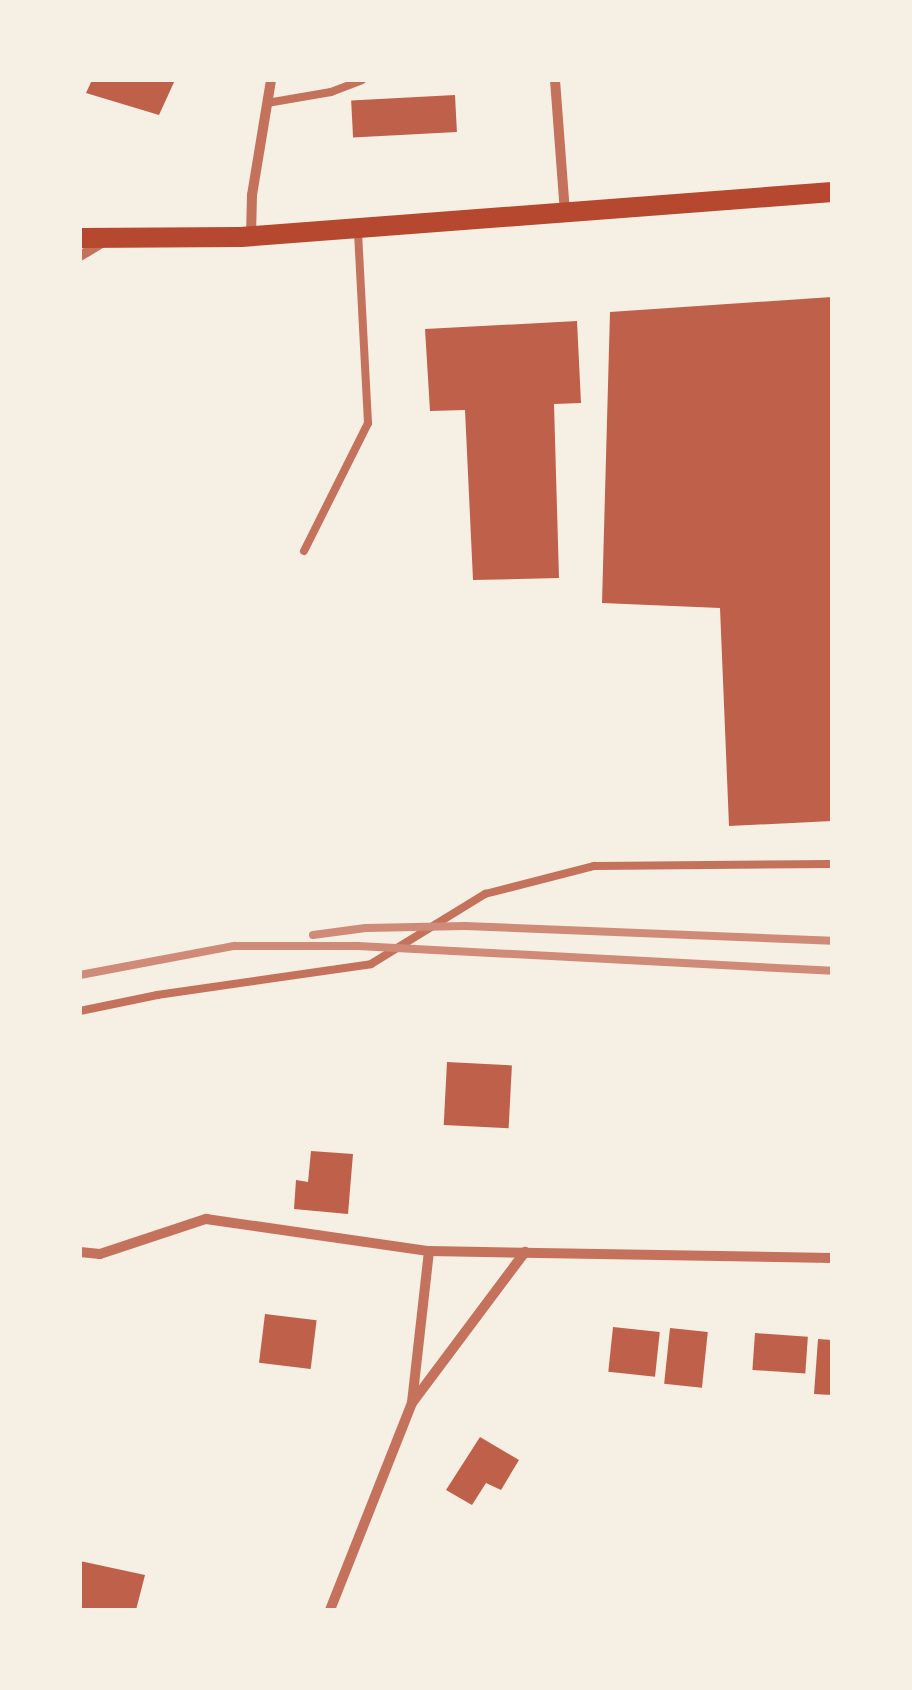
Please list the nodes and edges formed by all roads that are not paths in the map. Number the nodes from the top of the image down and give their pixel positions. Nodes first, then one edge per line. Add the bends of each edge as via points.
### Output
1 (271, 80) edge
2 (362, 80) edge
3 (556, 80) edge
4 (268, 103) junction
5 (832, 192) edge
6 (565, 213) junction
7 (358, 228) junction
8 (251, 236) junction
9 (80, 238) edge
10 (106, 240) junction
11 (80, 256) edge
12 (304, 552) dead end
13 (832, 864) edge
14 (80, 1011) edge
15 (429, 1251) junction
16 (80, 1252) edge
17 (525, 1252) junction
18 (832, 1258) edge
19 (412, 1403) junction
20 (330, 1610) edge

1 - 4 street
2 - 4 lane
3 - 6 street
4 - 8 street
5 - 6 main road
6 - 7 main road
7 - 8 main road
7 - 12 lane via 368,422
8 - 10 main road
9 - 10 main road
10 - 11 street
13 - 14 lane via 594,866 485,894 371,964
15 - 16 street via 206,1219 100,1254
15 - 17 street
15 - 19 street
17 - 18 street
17 - 19 street
19 - 20 street

